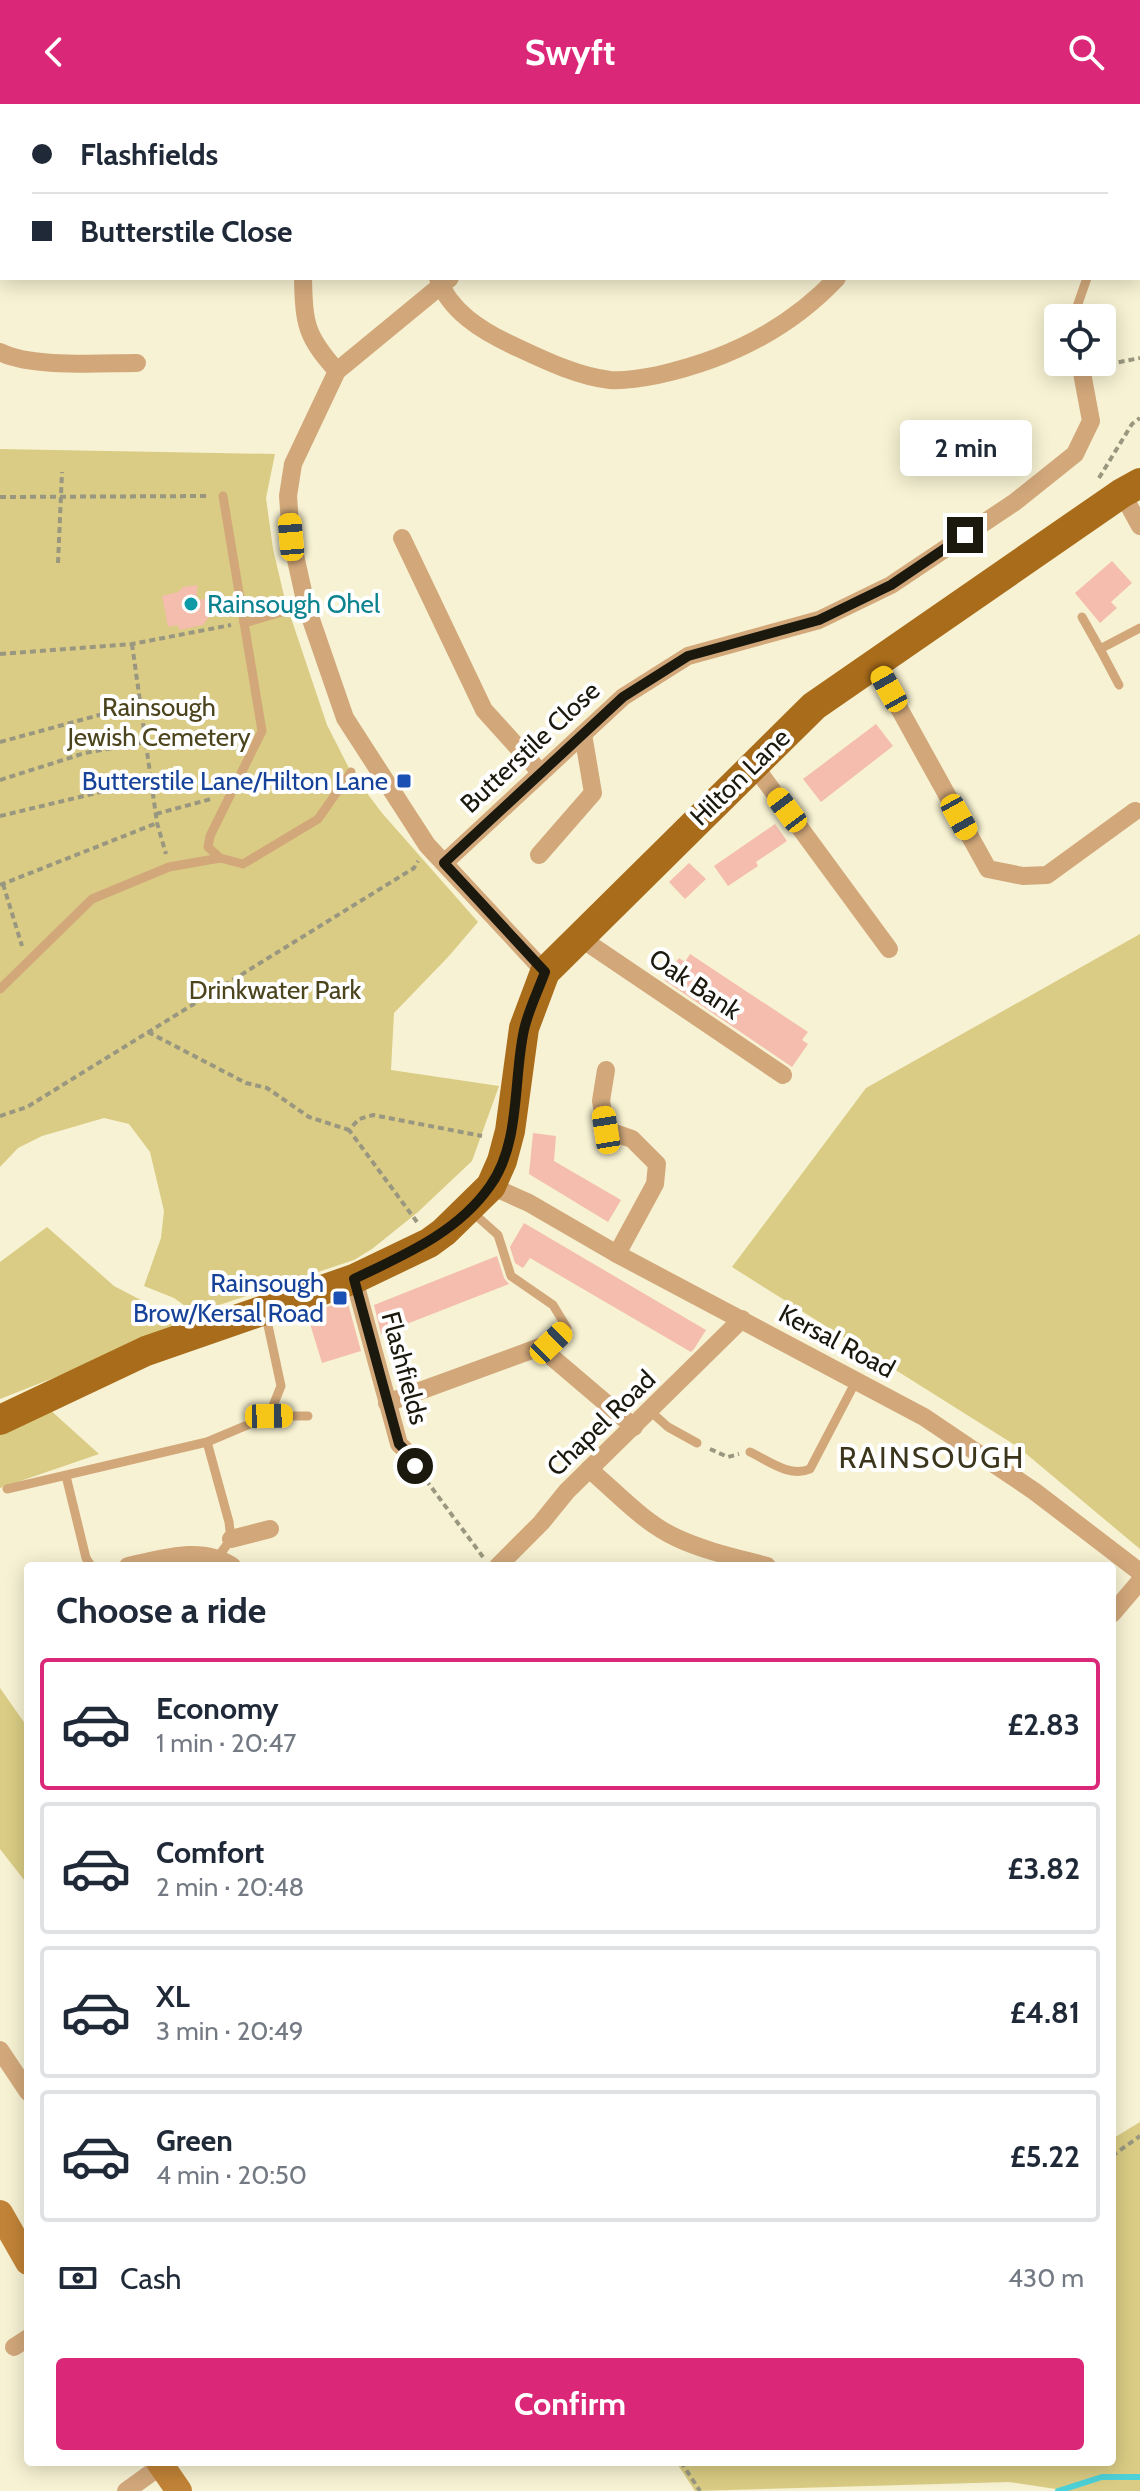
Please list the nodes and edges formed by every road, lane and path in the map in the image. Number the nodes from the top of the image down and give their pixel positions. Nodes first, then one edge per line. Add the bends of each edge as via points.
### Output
1 (303, 280) edge
2 (835, 280) edge
3 (1086, 280) edge
4 (443, 281) edge
5 (1078, 304) edge
6 (0, 352) edge
7 (1140, 358) edge
8 (1116, 361) edge
9 (137, 363) dead end
10 (337, 371) junction
11 (1082, 376) edge
12 (1140, 418) edge
13 (62, 472) dead end
14 (1118, 488) edge
15 (223, 496) joint
16 (0, 497) edge
17 (61, 497) junction
18 (1140, 526) edge
19 (402, 538) dead end
20 (58, 563) dead end
21 (306, 605) junction
22 (1082, 617) dead end
23 (244, 623) junction
24 (1140, 628) edge
25 (132, 644) junction
26 (1100, 649) junction
27 (0, 654) edge
28 (874, 663) junction
29 (1119, 685) dead end
30 (140, 704) junction
31 (583, 734) junction
32 (0, 742) edge
33 (146, 742) junction
34 (753, 764) junction
35 (351, 772) dead end
36 (541, 773) junction
37 (0, 780) edge
38 (151, 780) junction
39 (230, 794) junction
40 (1135, 811) dead end
41 (156, 814) junction
42 (0, 816) edge
43 (157, 823) junction
44 (427, 845) junction
45 (539, 855) dead end
46 (220, 858) junction
47 (444, 863) junction
48 (169, 867) junction
49 (2, 884) edge
50 (579, 937) junction
51 (22, 946) dead end
52 (889, 949) dead end
53 (545, 972) junction
54 (0, 989) edge
55 (147, 1032) junction
56 (606, 1070) dead end
57 (783, 1075) dead end
58 (0, 1116) edge
59 (349, 1130) junction
60 (507, 1143) junction
61 (491, 1186) junction
62 (469, 1209) junction
63 (429, 1243) junction
64 (617, 1254) junction
65 (354, 1279) junction
66 (264, 1309) junction
67 (742, 1319) junction
68 (540, 1347) junction
69 (856, 1381) junction
70 (387, 1403) junction
71 (650, 1411) junction
72 (269, 1416) junction
73 (308, 1416) dead end
74 (0, 1420) edge
75 (634, 1427) junction
76 (207, 1442) junction
77 (697, 1443) joint
78 (750, 1452) joint
79 (415, 1466) joint
80 (589, 1469) junction
81 (66, 1476) junction
82 (7, 1489) dead end
83 (270, 1529) dead end
84 (231, 1539) junction
85 (704, 1558) edge
86 (225, 1561) edge
87 (88, 1562) edge
88 (151, 1562) edge
89 (487, 1562) edge
90 (502, 1562) edge
91 (736, 1562) edge
92 (1140, 1572) edge
93 (1140, 1581) edge
94 (1116, 1609) edge
95 (0, 2050) edge
96 (24, 2086) edge
97 (1140, 2136) edge
98 (1116, 2153) edge
99 (0, 2213) edge
100 (24, 2255) edge
101 (157, 2466) edge
102 (161, 2466) edge
103 (684, 2466) edge
104 (126, 2491) edge
105 (179, 2491) edge
106 (700, 2491) edge

1 - 10 street via 304,318 314,345
2 - 4 street via 777,328 726,355 682,370 611,380 580,373 487,333 453,305
3 - 5 lane
4 - 10 street
6 - 9 street via 63,363
7 - 8 path
10 - 21 street via 293,464 288,496
11 - 31 street, Butterstile Close via 1091,421 1075,454 1015,502 891,585 819,620 688,656 623,697
12 - 14 path via 1113,452
13 - 17 path
14 - 18 street
14 - 28 main road, Hilton Lane
15 - 17 path
15 - 23 lane
16 - 17 path
17 - 20 path
19 - 36 street via 421,559 484,710
21 - 23 lane
21 - 44 street via 345,718
22 - 26 lane
23 - 25 path
23 - 39 lane via 262,731
24 - 26 lane
25 - 27 path
25 - 30 path
26 - 29 lane
28 - 34 main road, Hilton Lane via 814,706
28 - 40 street via 988,869 1047,875
30 - 32 path
30 - 33 path
31 - 36 street, Butterstile Close
31 - 45 street via 593,793
33 - 37 path via 85,753
33 - 38 path
34 - 50 main road, Hilton Lane
34 - 52 street
35 - 46 lane via 318,819 243,864
36 - 47 street, Butterstile Close
38 - 41 path
38 - 42 path
39 - 41 path
39 - 46 lane via 208,847
41 - 43 path
43 - 48 path
43 - 49 path
44 - 47 street
44 - 55 path via 414,868
46 - 48 lane
47 - 53 street
48 - 54 lane via 92,899
49 - 51 path
50 - 53 main road, Hilton Lane
50 - 57 street, Oak Bank
53 - 60 main road, Hilton Lane via 524,1028
55 - 58 path via 27,1107
55 - 59 path via 246,1083 267,1088 309,1117
56 - 64 street via 601,1101 606,1130 632,1139 657,1164 655,1184
59 - 60 path via 359,1119 373,1115
59 - 63 path
60 - 61 main road, Hilton Lane
61 - 62 main road
61 - 64 street, Kersal Road
62 - 63 main road
62 - 68 lane via 498,1235 511,1276 553,1305 567,1328
63 - 65 main road
64 - 67 street, Kersal Road
65 - 66 main road
65 - 70 street, Flashfields
66 - 72 lane via 281,1386
66 - 74 main road via 146,1351
67 - 69 street, Kersal Road
67 - 71 street, Chapel Road
68 - 70 street
68 - 75 street
69 - 78 lane via 810,1469 792,1472
69 - 92 street, Kersal Road via 924,1417 1034,1491
70 - 79 street, Flashfields via 399,1444
71 - 75 street, Chapel Road
71 - 77 lane
72 - 73 lane
72 - 76 lane
75 - 80 street, Chapel Road
76 - 81 lane
76 - 84 lane
77 - 78 path via 728,1457
79 - 89 path
80 - 85 street via 647,1520
80 - 90 street, Chapel Road
81 - 82 lane
81 - 87 lane
83 - 84 street
84 - 86 lane
85 - 91 street
86 - 88 street via 196,1554
93 - 94 street
95 - 96 street
97 - 98 path
99 - 100 street
101 - 104 street
102 - 105 street
103 - 106 path

